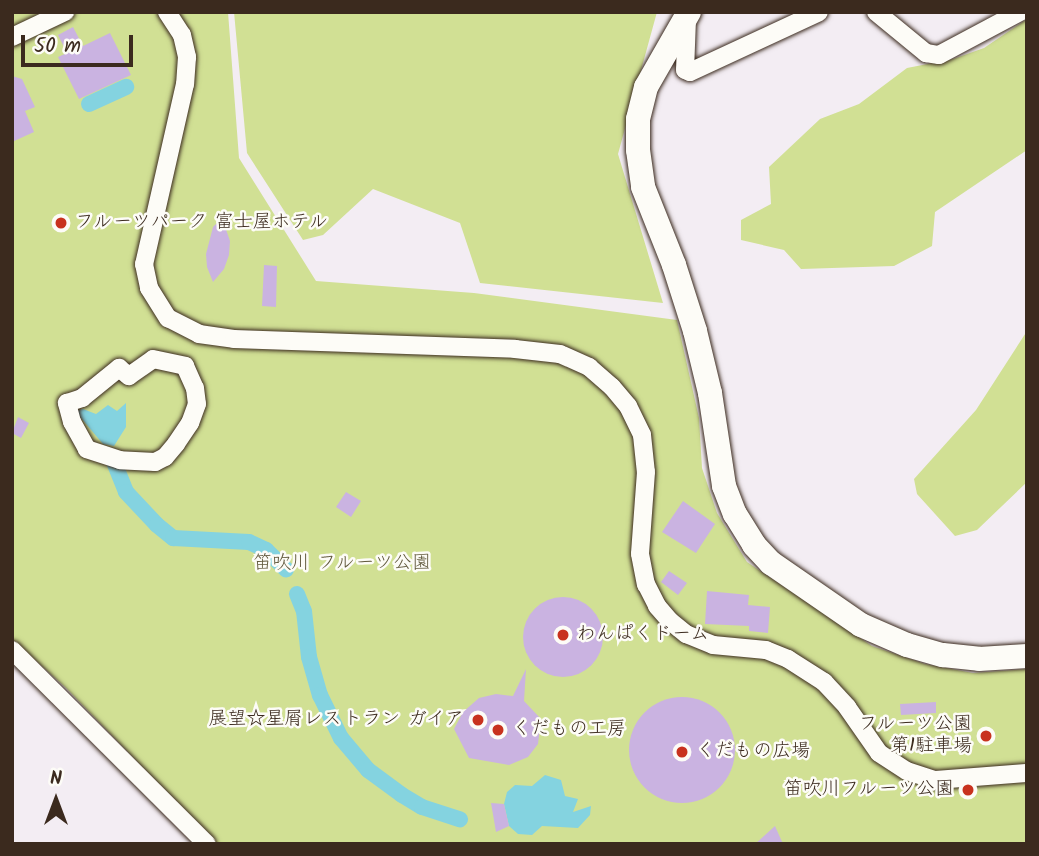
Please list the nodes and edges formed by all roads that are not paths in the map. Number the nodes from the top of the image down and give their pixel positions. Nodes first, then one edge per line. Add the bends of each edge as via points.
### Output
1 (65, 12) edge
2 (167, 12) edge
3 (819, 12) edge
4 (876, 12) edge
5 (1020, 12) edge
6 (688, 14) edge
7 (12, 37) edge
8 (176, 444) joint
9 (12, 650) edge
10 (1027, 656) edge
11 (1027, 773) edge
12 (207, 844) edge

1 - 7 street
2 - 11 street via 182,35 187,57 182,105 144,264 149,288 168,318 199,334 234,340 515,349 560,354 589,367 628,406 642,435 645,501 640,554 646,584 670,621 686,634 713,645 766,650 788,659 824,682 879,753 907,771 935,780
3 - 6 street via 690,72 685,70
4 - 5 street via 926,53 939,55
6 - 10 street via 646,87 638,119 638,150 643,187 695,331 724,486 735,514 771,563 861,625 943,655 979,659
8 - 8 street via 155,462 96,454 87,449 67,403 82,398 119,368 129,376 153,359 185,366 197,404
9 - 12 street

